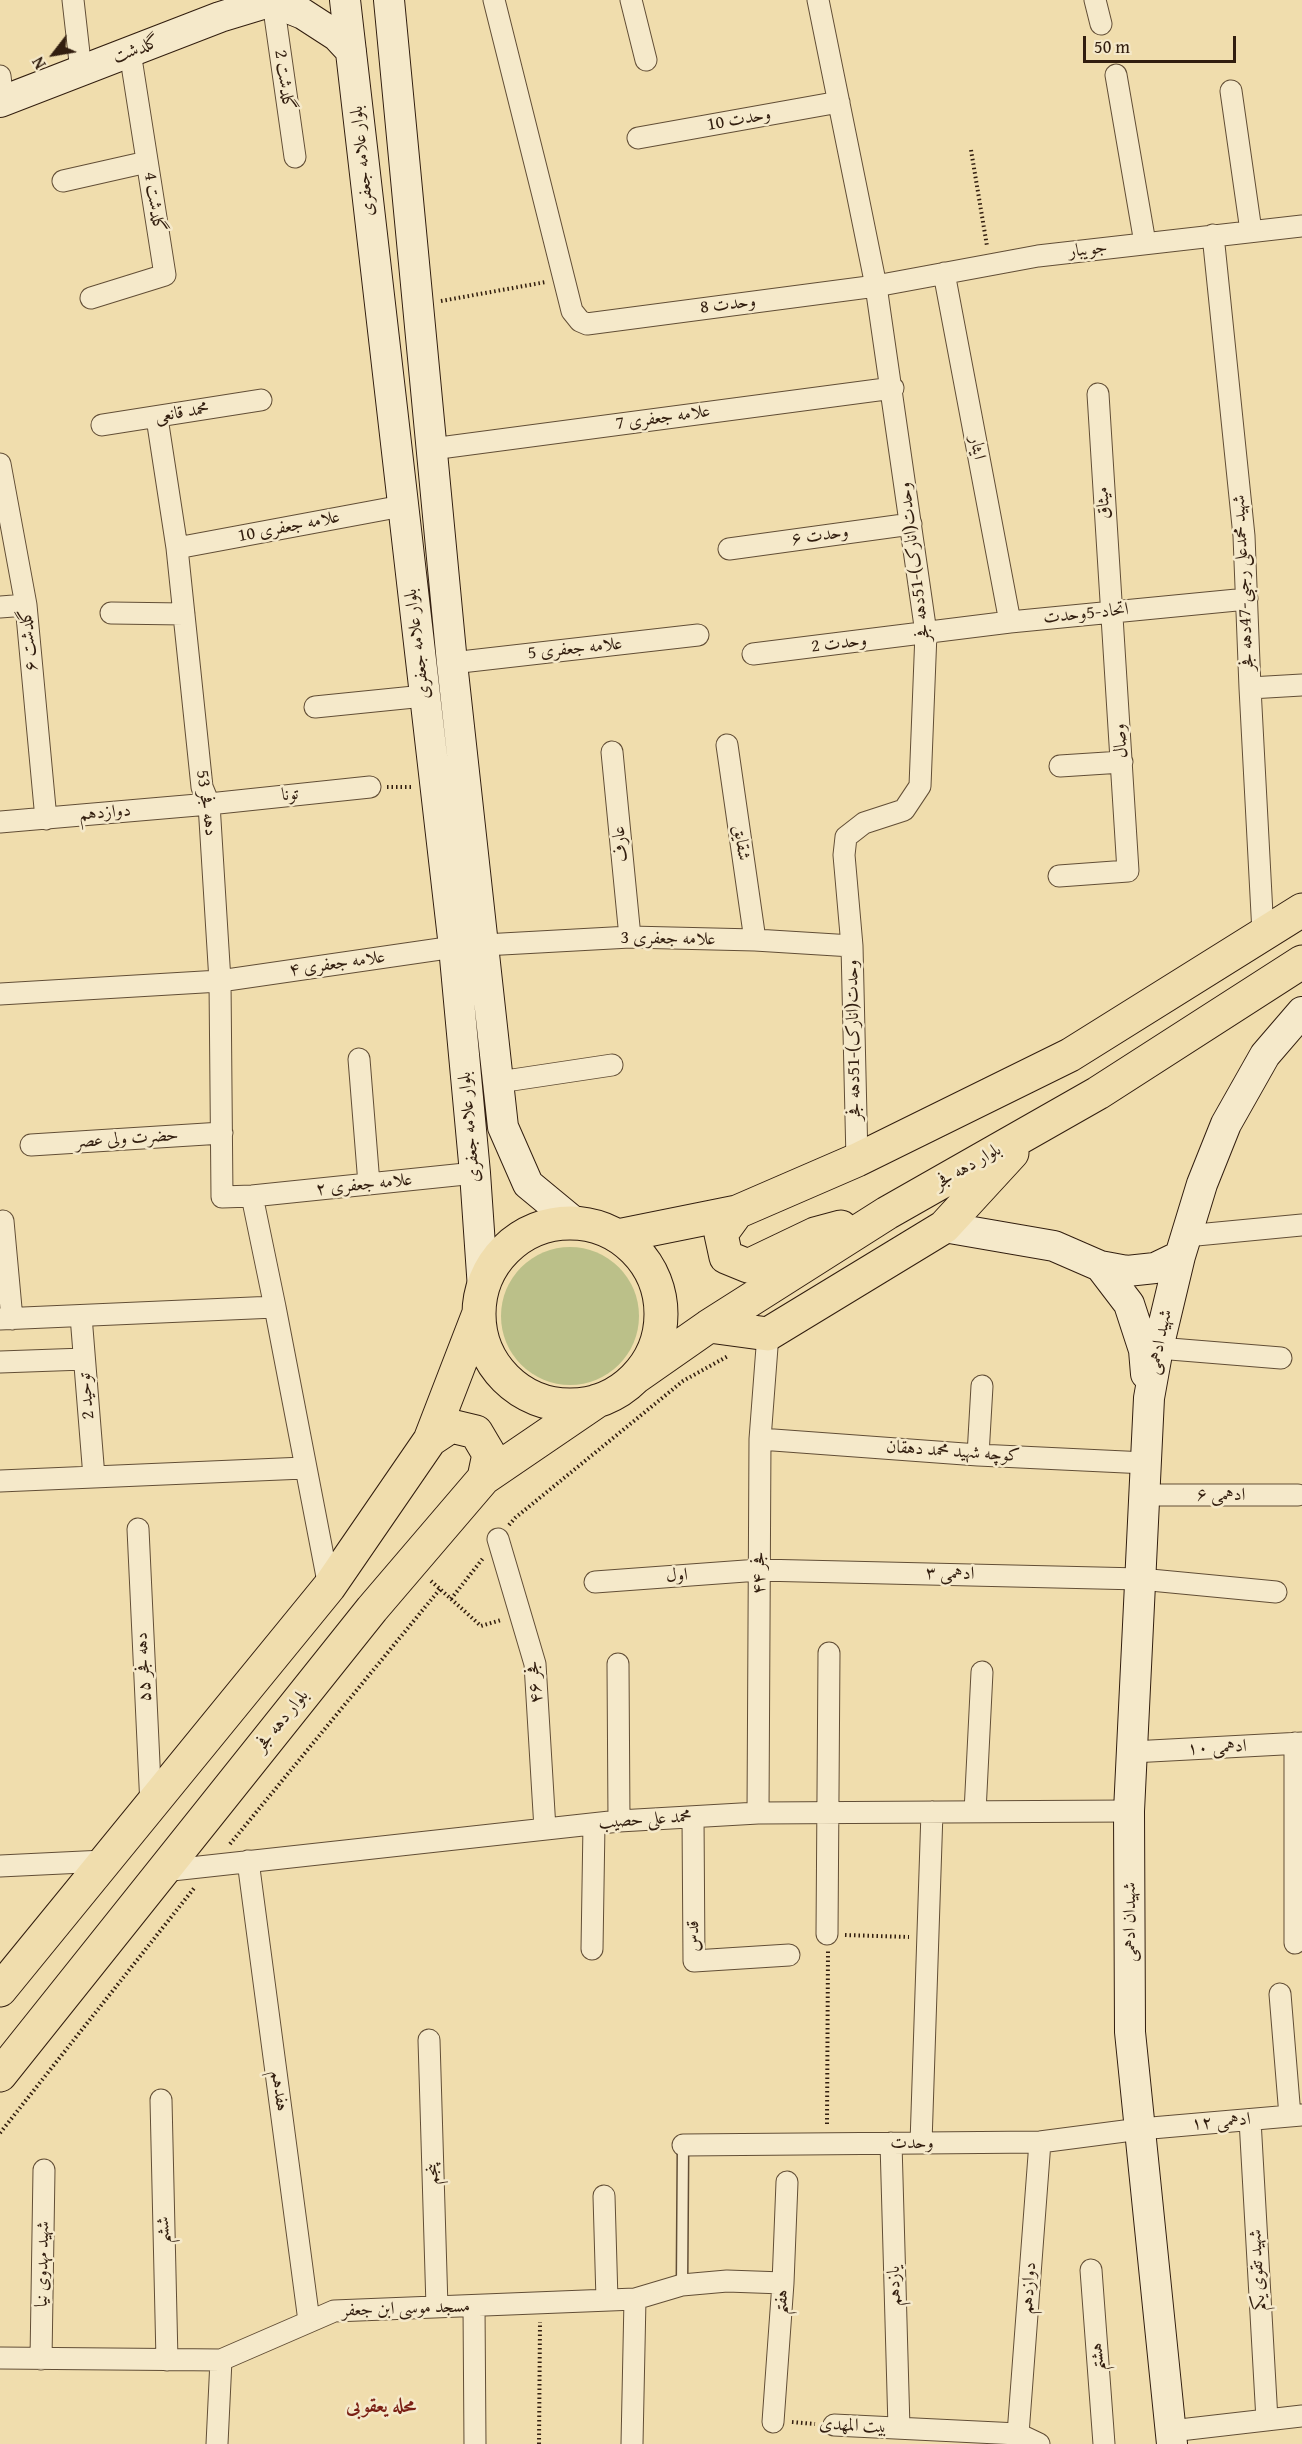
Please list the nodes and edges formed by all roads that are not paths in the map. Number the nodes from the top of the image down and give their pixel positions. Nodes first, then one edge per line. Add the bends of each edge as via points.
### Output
1 (73, 0) edge
2 (345, 0) edge
3 (389, 0) edge
4 (494, 0) edge
5 (631, 0) edge
6 (818, 0) edge
7 (1095, 0) edge
8 (274, 1) edge
9 (219, 9) edge
10 (1101, 24) dead end
11 (351, 51) junction
12 (130, 52) junction
13 (645, 60) dead end
14 (81, 71) junction
15 (1116, 75) dead end
16 (1231, 91) dead end
17 (1, 93) edge
18 (839, 102) junction
19 (638, 138) dead end
20 (295, 158) dead end
21 (147, 162) junction
22 (63, 181) dead end
23 (1302, 226) edge
24 (1251, 231) junction
25 (1213, 235) junction
26 (1145, 243) junction
27 (944, 273) junction
28 (876, 286) junction
29 (90, 298) dead end
30 (893, 388) junction
31 (1098, 394) dead end
32 (261, 400) dead end
33 (157, 418) junction
34 (102, 425) dead end
35 (432, 449) junction
36 (0, 464) edge
37 (402, 506) junction
38 (911, 524) junction
39 (177, 548) junction
40 (729, 549) dead end
41 (1247, 599) junction
42 (26, 605) junction
43 (0, 607) edge
44 (1111, 611) junction
45 (111, 612) dead end
46 (184, 614) junction
47 (1010, 622) junction
48 (926, 633) junction
49 (698, 635) dead end
50 (753, 654) dead end
51 (452, 663) junction
52 (1302, 685) edge
53 (1250, 688) junction
54 (456, 693) junction
55 (424, 696) junction
56 (315, 707) dead end
57 (727, 745) dead end
58 (612, 752) dead end
59 (1122, 762) junction
60 (1060, 766) dead end
61 (370, 787) road end
62 (210, 804) junction
63 (46, 819) junction
64 (0, 822) edge
65 (1059, 876) dead end
66 (1302, 910) edge
67 (1263, 933) junction
68 (630, 937) junction
69 (755, 940) junction
70 (484, 945) junction
71 (852, 946) junction
72 (454, 948) junction
73 (1302, 962) edge
74 (220, 981) junction
75 (0, 994) edge
76 (1302, 1012) edge
77 (359, 1059) dead end
78 (612, 1065) dead end
79 (499, 1082) junction
80 (1033, 1130) junction
81 (222, 1133) junction
82 (31, 1145) dead end
83 (857, 1160) junction
84 (475, 1173) junction
85 (369, 1185) junction
86 (252, 1197) junction
87 (737, 1212) junction
88 (887, 1213) junction
89 (3, 1221) dead end
90 (574, 1222) junction
91 (1302, 1225) edge
92 (944, 1227) junction
93 (618, 1236) junction
94 (1183, 1246) junction
95 (1100, 1266) junction
96 (481, 1301) junction
97 (275, 1307) junction
98 (81, 1316) junction
99 (6, 1319) edge
100 (708, 1326) junction
101 (768, 1334) junction
102 (1158, 1348) junction
103 (1281, 1358) dead end
104 (84, 1359) junction
105 (0, 1362) edge
106 (636, 1377) junction
107 (982, 1386) dead end
108 (1149, 1398) junction
109 (597, 1401) junction
110 (760, 1439) junction
111 (430, 1440) junction
112 (978, 1455) junction
113 (1146, 1463) junction
114 (304, 1467) junction
115 (94, 1477) junction
116 (484, 1478) junction
117 (0, 1481) edge
118 (1144, 1495) junction
119 (1298, 1495) dead end
120 (138, 1529) dead end
121 (498, 1539) road end
122 (759, 1570) junction
123 (1140, 1579) junction
124 (595, 1582) dead end
125 (329, 1587) junction
126 (1276, 1592) dead end
127 (829, 1653) dead end
128 (618, 1664) dead end
129 (982, 1672) dead end
130 (1298, 1743) edge
131 (1132, 1752) junction
132 (151, 1806) junction
133 (1129, 1811) junction
134 (932, 1812) junction
135 (975, 1812) junction
136 (758, 1813) junction
137 (829, 1813) junction
138 (693, 1817) junction
139 (619, 1821) junction
140 (594, 1824) junction
141 (545, 1829) junction
142 (104, 1861) junction
143 (248, 1861) junction
144 (0, 1866) edge
145 (163, 1870) junction
146 (827, 1934) road end
147 (1295, 1943) dead end
148 (592, 1949) dead end
149 (789, 1955) dead end
150 (0, 1990) edge
151 (1280, 1994) dead end
152 (429, 2040) dead end
153 (0, 2075) edge
154 (161, 2100) dead end
155 (1296, 2116) edge
156 (1250, 2120) junction
157 (1140, 2129) junction
158 (1040, 2142) junction
159 (891, 2143) junction
160 (921, 2143) junction
161 (683, 2145) joint
162 (44, 2170) dead end
163 (787, 2182) dead end
164 (603, 2196) dead end
165 (1091, 2270) dead end
166 (783, 2283) junction
167 (682, 2284) junction
168 (635, 2299) junction
169 (607, 2300) junction
170 (474, 2306) junction
171 (437, 2307) junction
172 (309, 2321) junction
173 (0, 2358) edge
174 (41, 2359) junction
175 (167, 2360) junction
176 (221, 2360) junction
177 (1302, 2416) edge
178 (1267, 2420) junction
179 (773, 2422) road end
180 (834, 2424) road end
181 (899, 2428) junction
182 (1018, 2434) junction
183 (934, 2437) edge
184 (1172, 2437) edge
185 (217, 2444) edge
186 (475, 2444) edge
187 (632, 2444) edge
188 (1039, 2444) edge
189 (1104, 2444) edge

1 - 14 street
2 - 11 main road, بلوار علامه جعفری
3 - 35 main road, بلوار علامه جعفری
4 - 28 street, وحدت 8 via 572,310 580,321 587,324
5 - 13 street
6 - 18 street, وحدت(انارک)-51دهه فجر
7 - 10 street
8 - 9 main road, گلدشت
8 - 11 main road via 338,36
8 - 20 street, گلدشت 2
9 - 12 main road, گلدشت
11 - 37 main road, بلوار علامه جعفری
12 - 14 main road, گلدشت
12 - 21 street, گلدشت 4
14 - 17 main road, گلدشت
15 - 26 street
16 - 24 street
18 - 19 street, وحدت 10
18 - 28 street, وحدت(انارک)-51دهه فجر
21 - 22 street
21 - 29 street, گلدشت 4 via 165,275
23 - 24 street, جویبار
24 - 25 street, جویبار
25 - 26 street, جویبار
25 - 41 street, شهید محمدعلی رجبی-47دهه فجر
26 - 27 street, جویبار
27 - 28 street, جویبار
27 - 47 street, ایثار
28 - 30 street, وحدت(انارک)-51دهه فجر
30 - 35 street, علامه جعفری 7
30 - 38 street, وحدت(انارک)-51دهه فجر
31 - 44 street, میثاق
32 - 33 street, محمد قانعی
33 - 34 street, محمد قانعی
33 - 39 street, دهه فجر 53
35 - 51 main road, بلوار علامه جعفری
36 - 42 street, گلدشت ۶
37 - 39 street, علامه جعفری 10
37 - 55 main road, بلوار علامه جعفری
38 - 40 street, وحدت ۶
38 - 48 street, وحدت(انارک)-51دهه فجر
39 - 46 street, دهه فجر 53
41 - 44 street, اتحاد-5وحدت
41 - 53 street, شهید محمدعلی رجبی-47دهه فجر
42 - 43 street
42 - 63 street, گلدشت ۶
44 - 47 street, اتحاد-5وحدت
44 - 59 street, وصال
45 - 46 street
46 - 62 street, دهه فجر 53 via 202,787
47 - 48 street, اتحاد-5وحدت
48 - 50 street, وحدت 2
48 - 71 street, وحدت(انارک)-51دهه فجر via 920,786 904,810 864,823 846,837
49 - 51 street, علامه جعفری 5
51 - 54 main road, بلوار علامه جعفری
52 - 53 street
53 - 67 street, شهید محمدعلی رجبی-47دهه فجر
54 - 55 main road
54 - 70 main road, بلوار علامه جعفری
55 - 56 street
55 - 72 main road, بلوار علامه جعفری
57 - 69 street, شقایق
58 - 68 street, عارف
59 - 60 street
59 - 65 street, وصال via 1128,871
61 - 62 street, تونا
62 - 63 street, دوازدهم
62 - 74 street, دهه فجر 53
63 - 64 street, دوازدهم
66 - 67 main road
67 - 83 main road via 1070,1055
68 - 69 street, علامه جعفری 3
68 - 70 street, علامه جعفری 3
69 - 71 street, علامه جعفری 3
70 - 79 main road, بلوار علامه جعفری
71 - 83 street, وحدت(انارک)-51دهه فجر
72 - 74 street, علامه جعفری ۴
72 - 84 main road, بلوار علامه جعفری
73 - 80 main road, بلوار دهه فجر via 1098,1093
74 - 75 street, علامه جعفری ۴
74 - 81 street, دهه فجر 53
76 - 94 main road, شهید ادهمی via 1265,1055 1226,1124
77 - 85 street
78 - 79 street
79 - 90 main road, بلوار علامه جعفری via 503,1127 528,1184
80 - 88 main road, بلوار دهه فجر
80 - 92 main road
81 - 82 street, حضرت ولی عصر
81 - 86 street, دهه فجر 53 via 222,1197
83 - 87 main road
84 - 85 street, علامه جعفری ۲
84 - 96 main road, بلوار علامه جعفری
85 - 86 street, علامه جعفری ۲
86 - 97 street
87 - 88 main road via 721,1234 726,1257 748,1266 815,1234
87 - 93 main road
88 - 100 main road, بلوار دهه فجر
89 - 99 street
90 - 93 main road
90 - 96 main road via 550,1224 507,1247 492,1266
91 - 94 street
92 - 95 main road, شهید ادهمی via 1054,1246
92 - 101 main road
93 - 106 main road via 650,1269 662,1314 650,1358
94 - 95 main road via 1155,1268 1127,1271
94 - 102 main road, شهید ادهمی
95 - 108 main road, شهید ادهمی via 1129,1304 1144,1350
96 - 109 main road via 482,1337 506,1378 526,1393 549,1402 573,1405
96 - 111 main road
97 - 98 street
97 - 114 street
98 - 99 street
98 - 104 street, توحید 2
100 - 101 main road
100 - 106 main road, بلوار دهه فجر
101 - 110 street, فجر ۴۴
102 - 103 street
102 - 108 main road, شهید ادهمی
104 - 105 street
104 - 115 street, توحید 2
106 - 109 main road via 618,1392
107 - 112 street
108 - 113 main road, شهیدان ادهمی
109 - 116 main road, بلوار دهه فجر
110 - 112 street, کوچه شهید محمد دهقان
110 - 122 street, فجر ۴۴
111 - 116 main road via 452,1426 476,1432 489,1454
111 - 125 main road
112 - 113 street, کوچه شهید محمد دهقان
113 - 118 main road, شهیدان ادهمی
114 - 115 street
114 - 125 street
115 - 117 street
116 - 145 main road, بلوار دهه فجر
118 - 119 street, ادهمی ۶
118 - 123 main road, شهیدان ادهمی
120 - 132 street, دهه فجر ۵۵
121 - 141 street, فجر ۴۶ via 535,1664
122 - 123 street, ادهمی ۳
122 - 124 street, اول
122 - 136 street, فجر ۴۴
123 - 126 street, ادهمی ۳
123 - 131 main road, شهیدان ادهمی
125 - 132 main road
127 - 137 street
128 - 139 street
129 - 135 street
130 - 131 street, ادهمی ۱۰
130 - 147 street
131 - 133 main road, شهیدان ادهمی
132 - 142 main road
133 - 135 street, محمد علی حصیب
133 - 157 main road, شهیدان ادهمی via 1130,2032
134 - 135 street, محمد علی حصیب
134 - 137 street, محمد علی حصیب
134 - 160 street
136 - 137 street, محمد علی حصیب
136 - 138 street, محمد علی حصیب
137 - 146 street
138 - 139 street, محمد علی حصیب
138 - 149 street, قدس via 694,1961
139 - 140 street, محمد علی حصیب
140 - 141 street, محمد علی حصیب
140 - 148 street
141 - 143 street, محمد علی حصیب
142 - 144 street
142 - 150 main road
143 - 145 street, محمد علی حصیب
143 - 172 street, هفدهم
145 - 153 main road, بلوار دهه فجر
151 - 155 street
152 - 171 street, پنجم
154 - 175 street, ششم
155 - 156 street, ادهمی ۱۲
156 - 157 street, ادهمی ۱۲
156 - 178 street, شهید تقوی یکم
157 - 158 street, وحدت
157 - 184 main road, شهیدان ادهمی
158 - 160 street, وحدت
158 - 182 street, دوازدهم
159 - 160 street, وحدت
159 - 161 street, وحدت
159 - 181 street, یازدهم
161 - 167 lane
162 - 174 street, شهید مهدوی نیا
163 - 166 street, هفتم
164 - 169 street
165 - 189 street, هشتم
166 - 167 street, مسجد موسی ابن جعفر
166 - 179 street, هفتم
167 - 168 street, مسجد موسی ابن جعفر
168 - 169 street, مسجد موسی ابن جعفر
168 - 187 street
169 - 170 street, مسجد موسی ابن جعفر
170 - 171 street, مسجد موسی ابن جعفر
170 - 186 street
171 - 172 street, مسجد موسی ابن جعفر via 334,2311
172 - 176 street, مسجد موسی ابن جعفر
173 - 174 street, مسجد موسی ابن جعفر
174 - 175 street, مسجد موسی ابن جعفر
175 - 176 street, مسجد موسی ابن جعفر
176 - 185 street
177 - 178 street
178 - 184 street
180 - 181 street, بیت المهدی
181 - 183 street, بیت المهدی
182 - 183 street, بیت المهدی
182 - 188 street, بیت المهدی

